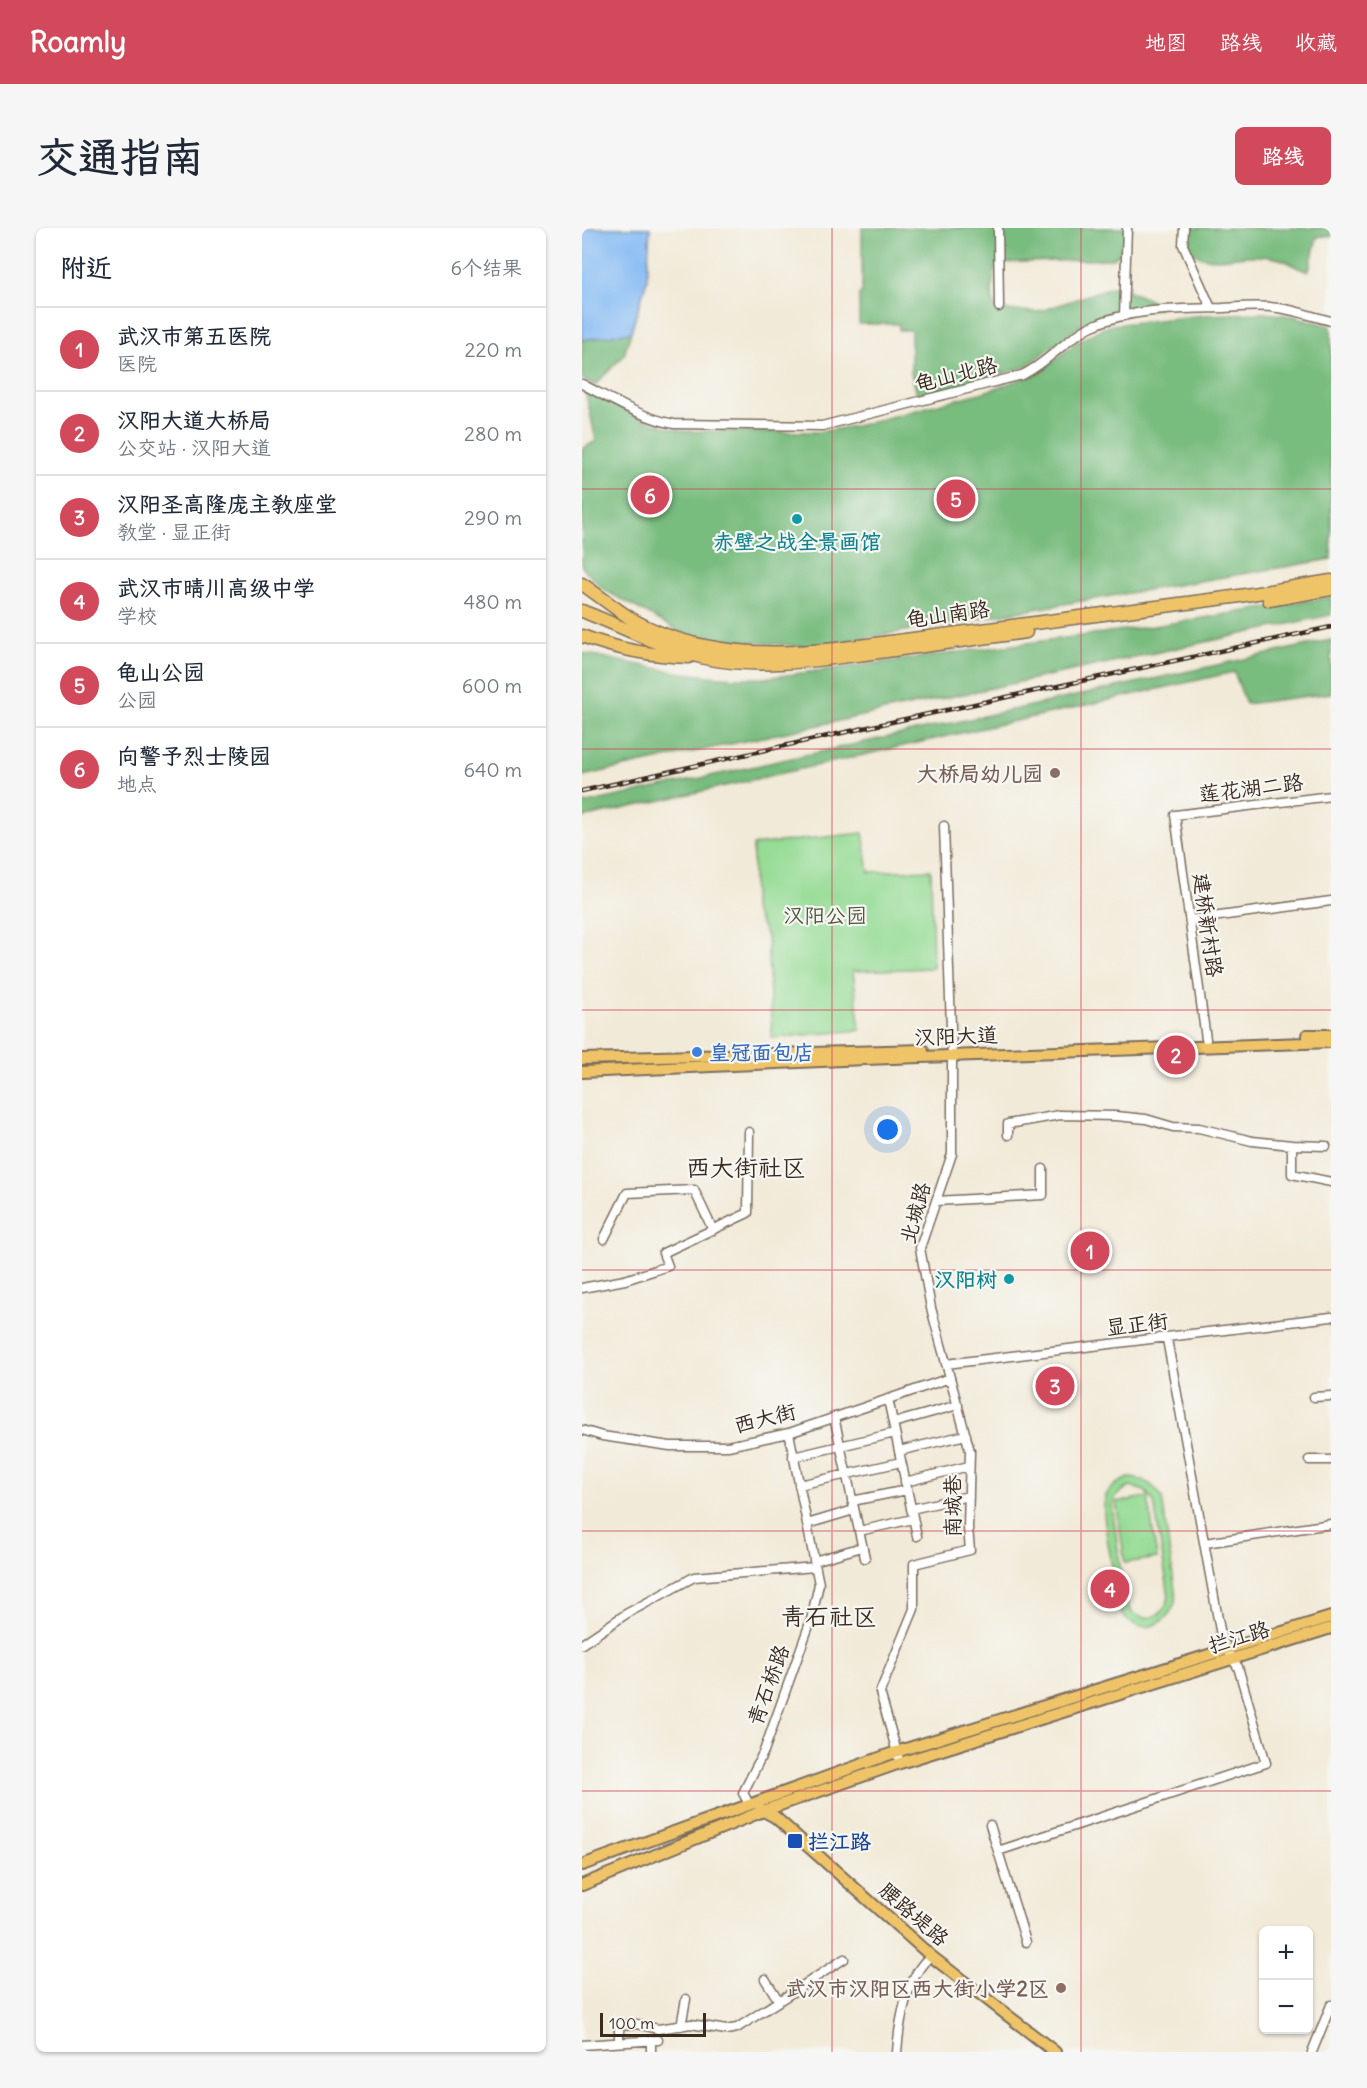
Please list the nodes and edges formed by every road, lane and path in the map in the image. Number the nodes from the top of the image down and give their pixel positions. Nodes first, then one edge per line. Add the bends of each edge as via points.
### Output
1 (998, 228) edge
2 (1127, 228) edge
3 (1184, 228) edge
4 (999, 307) dead end
5 (1211, 308) junction
6 (1124, 316) junction
7 (1331, 321) edge
8 (582, 384) edge
9 (1331, 580) edge
10 (583, 584) edge
11 (1331, 589) edge
12 (582, 611) edge
13 (582, 638) edge
14 (709, 658) junction
15 (1331, 796) edge
16 (1175, 815) joint
17 (944, 826) dead end
18 (1331, 901) edge
19 (1190, 920) junction
20 (1331, 1035) edge
21 (1206, 1039) junction
22 (1331, 1042) edge
23 (951, 1052) junction
24 (582, 1059) edge
25 (582, 1072) edge
26 (749, 1132) dead end
27 (1008, 1135) dead end
28 (1293, 1145) junction
29 (1326, 1146) dead end
30 (1043, 1169) dead end
31 (1331, 1182) edge
32 (936, 1201) junction
33 (713, 1230) junction
34 (604, 1239) dead end
35 (582, 1288) edge
36 (1331, 1317) edge
37 (1167, 1339) junction
38 (946, 1364) junction
39 (950, 1378) junction
40 (1331, 1396) edge
41 (1314, 1397) dead end
42 (888, 1399) junction
43 (958, 1405) junction
44 (834, 1417) junction
45 (893, 1423) junction
46 (582, 1430) edge
47 (789, 1433) junction
48 (895, 1433) junction
49 (966, 1435) junction
50 (840, 1446) junction
51 (899, 1451) junction
52 (794, 1457) junction
53 (1309, 1460) dead end
54 (1331, 1460) edge
55 (901, 1462) junction
56 (969, 1466) junction
57 (846, 1474) junction
58 (799, 1485) junction
59 (906, 1486) junction
60 (969, 1496) junction
61 (853, 1505) junction
62 (911, 1509) junction
63 (913, 1519) junction
64 (807, 1524) junction
65 (1331, 1524) edge
66 (859, 1531) junction
67 (916, 1536) dead end
68 (1205, 1543) junction
69 (862, 1547) junction
70 (865, 1558) dead end
71 (814, 1564) junction
72 (1331, 1617) edge
73 (1331, 1629) edge
74 (582, 1644) edge
75 (1228, 1648) junction
76 (1232, 1659) junction
77 (896, 1752) junction
78 (900, 1763) junction
79 (749, 1804) junction
80 (763, 1811) junction
81 (990, 1825) dead end
82 (998, 1851) junction
83 (582, 1865) edge
84 (582, 1885) edge
85 (1026, 1942) dead end
86 (931, 1956) junction
87 (844, 1959) dead end
88 (765, 1979) dead end
89 (686, 1999) dead end
90 (779, 2001) junction
91 (1331, 2006) edge
92 (681, 2026) junction
93 (619, 2042) junction
94 (582, 2044) edge
95 (651, 2052) edge
96 (897, 2052) edge
97 (1055, 2052) edge
98 (1312, 2052) edge

1 - 4 street
2 - 6 street
3 - 5 street via 1183,245
5 - 6 street, 龟山北路
5 - 7 street, 龟山北路 via 1275,307
6 - 8 street, 龟山北路 via 1082,331 1041,365 1022,375 822,426 674,424 624,406
9 - 10 highway, 龟山南路 via 1233,597 784,653 725,650 688,643 635,621
11 - 14 highway, 龟山南路 via 832,658 773,664
12 - 14 highway via 648,639
13 - 14 highway via 663,656
15 - 16 street, 莲花湖二路
16 - 19 street, 建桥新村路
17 - 23 street, 北城路
18 - 19 street
19 - 21 street, 建桥新村路
20 - 21 main road, 汉阳大道
21 - 23 main road, 汉阳大道
22 - 23 main road, 汉阳大道
23 - 24 main road, 汉阳大道
23 - 25 main road, 汉阳大道
23 - 32 street, 北城路 via 952,1154
26 - 33 street via 748,1213
27 - 28 street via 1008,1124 1041,1118 1116,1116 1199,1128 1252,1142
28 - 29 street
28 - 31 street via 1292,1174
30 - 32 street via 1043,1195
32 - 38 street, 北城路 via 920,1248
33 - 34 street via 694,1190 627,1193
33 - 35 street via 663,1253 668,1266 626,1280
36 - 37 street, 显正街
37 - 38 street, 显正街 via 1048,1357
37 - 68 street
38 - 39 street, 北城路
39 - 42 street, 西大街
39 - 43 street, 南城巷
40 - 41 street
42 - 44 street, 西大街
42 - 45 street
43 - 45 street
43 - 49 street, 南城巷
44 - 47 street, 西大街
44 - 50 street
45 - 48 street
46 - 47 street, 西大街 via 670,1446 728,1446
47 - 52 street, 青石桥路
48 - 50 street
48 - 51 street
49 - 51 street
49 - 56 street, 南城巷
50 - 52 street
50 - 57 street
51 - 55 street
52 - 58 street, 青石桥路
53 - 54 street
55 - 57 street
55 - 59 street
56 - 59 street
56 - 60 street, 南城巷
57 - 58 street
57 - 61 street
58 - 64 street, 青石桥路
59 - 61 street
59 - 62 street
60 - 62 street
60 - 77 street, 南城巷 via 970,1550 914,1564 914,1609 880,1692
61 - 64 street
61 - 66 street
62 - 63 street
63 - 66 street
63 - 67 street
64 - 71 street, 青石桥路
65 - 68 street
66 - 69 street
68 - 75 street via 1222,1641
69 - 70 street
69 - 71 street
71 - 74 street via 694,1577 626,1614
71 - 79 street, 青石桥路 via 819,1584 811,1620 764,1751 743,1793
72 - 75 main road, 拦江路
73 - 76 main road, 拦江路
75 - 76 street
75 - 77 main road, 拦江路
76 - 78 main road, 拦江路
76 - 82 street via 1238,1667 1266,1763
77 - 78 street, 南城巷
77 - 79 main road, 拦江路
78 - 80 main road, 拦江路
79 - 80 main road, 腰路堤路
79 - 83 main road, 拦江路
80 - 84 main road, 拦江路
80 - 86 main road, 腰路堤路 via 775,1817
81 - 82 street
82 - 85 street
86 - 96 street via 921,1963 911,1985
86 - 97 main road, 腰路堤路
87 - 90 street
88 - 90 street
89 - 92 street
90 - 92 street via 737,2028
91 - 98 street
92 - 93 street via 658,2029 619,2025
93 - 94 street
93 - 95 street via 655,2040

